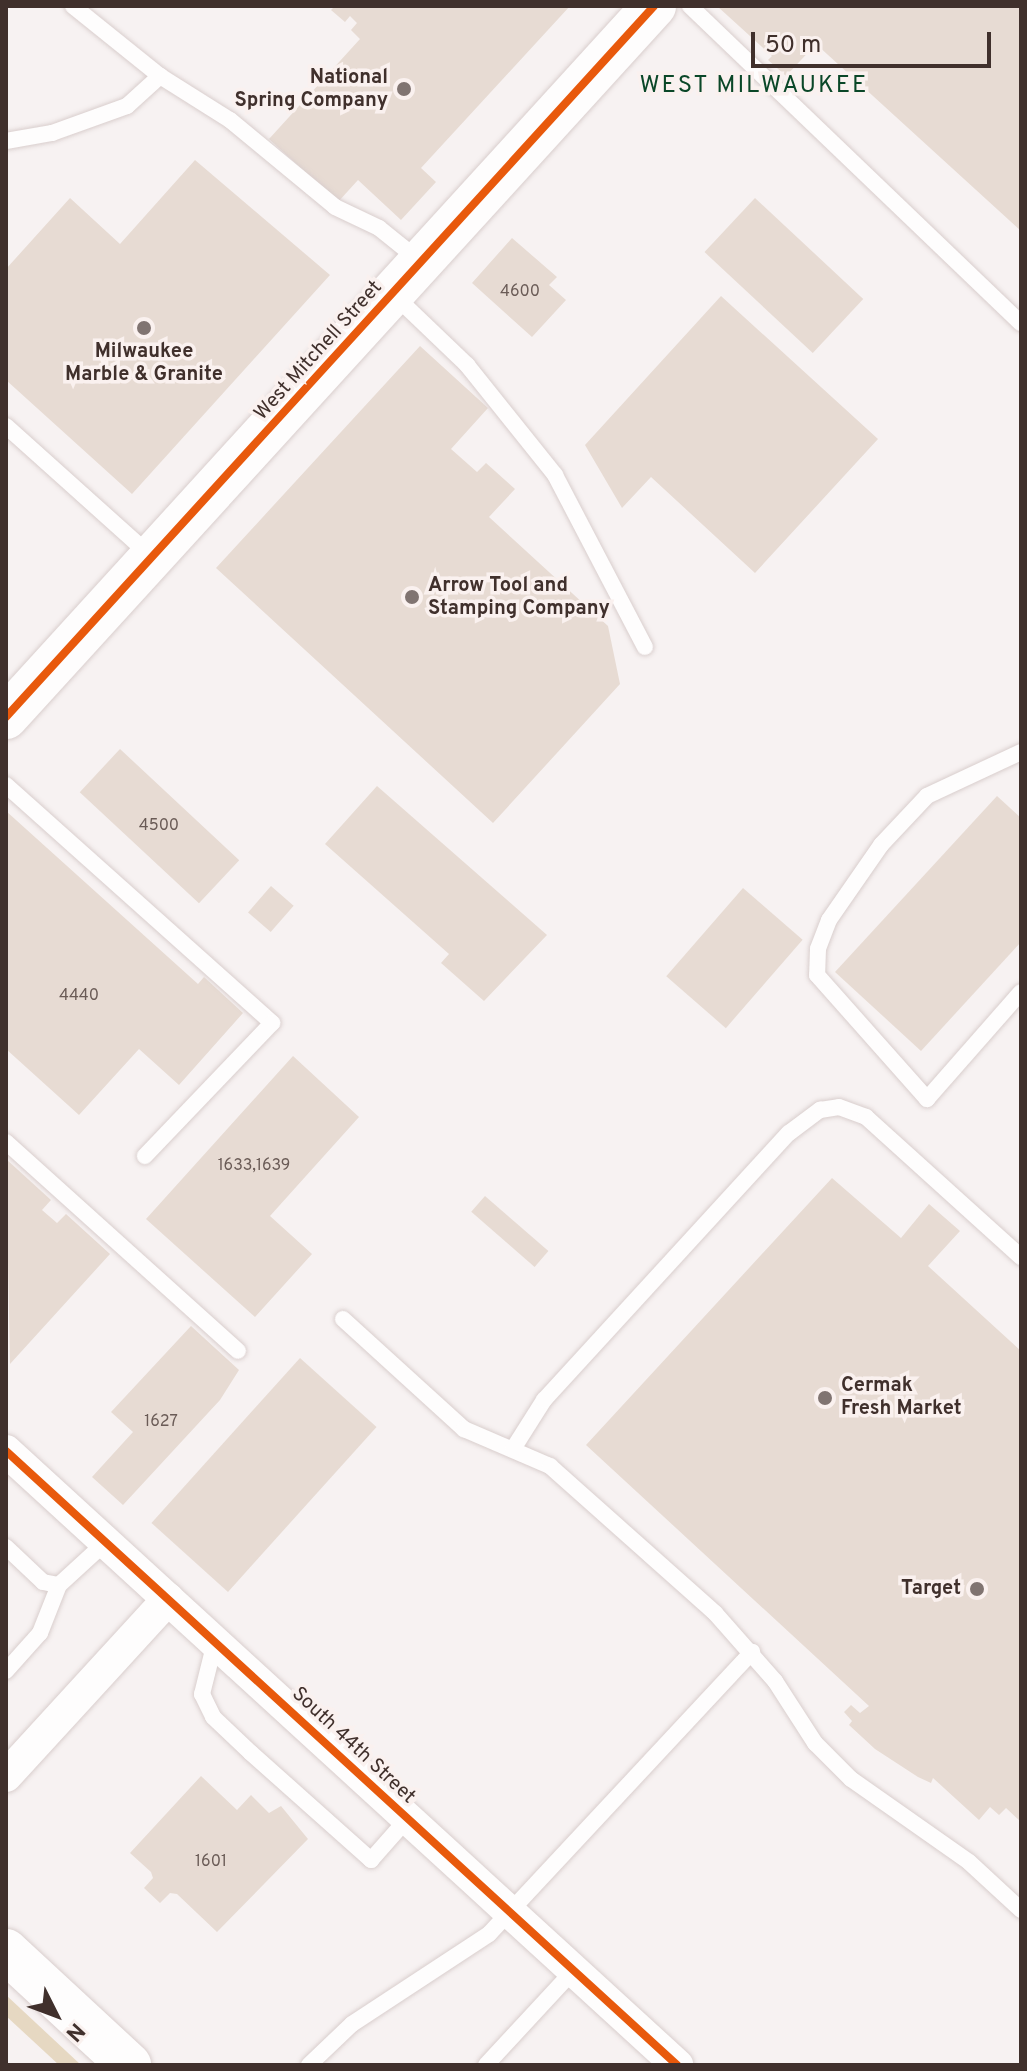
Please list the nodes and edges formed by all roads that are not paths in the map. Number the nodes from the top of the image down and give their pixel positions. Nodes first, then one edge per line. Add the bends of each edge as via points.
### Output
1 (73, 6) edge
2 (690, 6) edge
3 (640, 15) edge
4 (160, 76) junction
5 (6, 141) edge
6 (421, 262) junction
7 (393, 294) junction
8 (1021, 323) edge
9 (6, 426) edge
10 (152, 557) junction
11 (645, 647) dead end
12 (6, 717) edge
13 (1021, 752) edge
14 (6, 785) edge
15 (1021, 992) edge
16 (6, 1142) edge
17 (145, 1156) dead end
18 (1021, 1257) edge
19 (343, 1319) dead end
20 (238, 1351) dead end
21 (513, 1449) junction
22 (6, 1451) edge
23 (106, 1542) junction
24 (6, 1547) edge
25 (59, 1585) junction
26 (168, 1599) junction
27 (215, 1642) junction
28 (752, 1652) junction
29 (6, 1671) edge
30 (6, 1776) edge
31 (408, 1818) junction
32 (1021, 1910) edge
33 (510, 1912) junction
34 (6, 1951) edge
35 (574, 1970) junction
36 (129, 2065) edge
37 (309, 2065) edge
38 (486, 2065) edge
39 (677, 2065) edge

1 - 4 lane
2 - 8 lane
3 - 6 street, West Mitchell Street
4 - 5 lane via 127,106 52,133
4 - 6 lane via 230,120 335,207 379,228
6 - 7 street, West Mitchell Street
7 - 10 street, West Mitchell Street
7 - 11 lane via 467,365 555,475
9 - 10 lane
10 - 12 street, West Mitchell Street
13 - 15 lane via 927,796 881,845 829,920 818,949 817,975 927,1099
14 - 17 lane via 272,1023
16 - 20 lane
18 - 21 lane via 866,1117 839,1107 820,1110 789,1133 555,1388
19 - 21 lane via 464,1429
21 - 28 lane via 550,1466
22 - 23 street, South 44th Street
23 - 25 lane
23 - 26 street, South 44th Street
24 - 25 lane via 43,1582
25 - 29 lane via 40,1633
26 - 27 street, South 44th Street
26 - 30 street
27 - 31 street, South 44th Street
27 - 31 lane via 202,1694 213,1717 251,1753 371,1860
28 - 32 lane via 815,1743 851,1779 969,1862
28 - 33 lane
31 - 33 street, South 44th Street
33 - 35 street, South 44th Street
33 - 37 lane via 466,1953 352,2024
34 - 36 street
35 - 38 lane
35 - 39 street, South 44th Street

